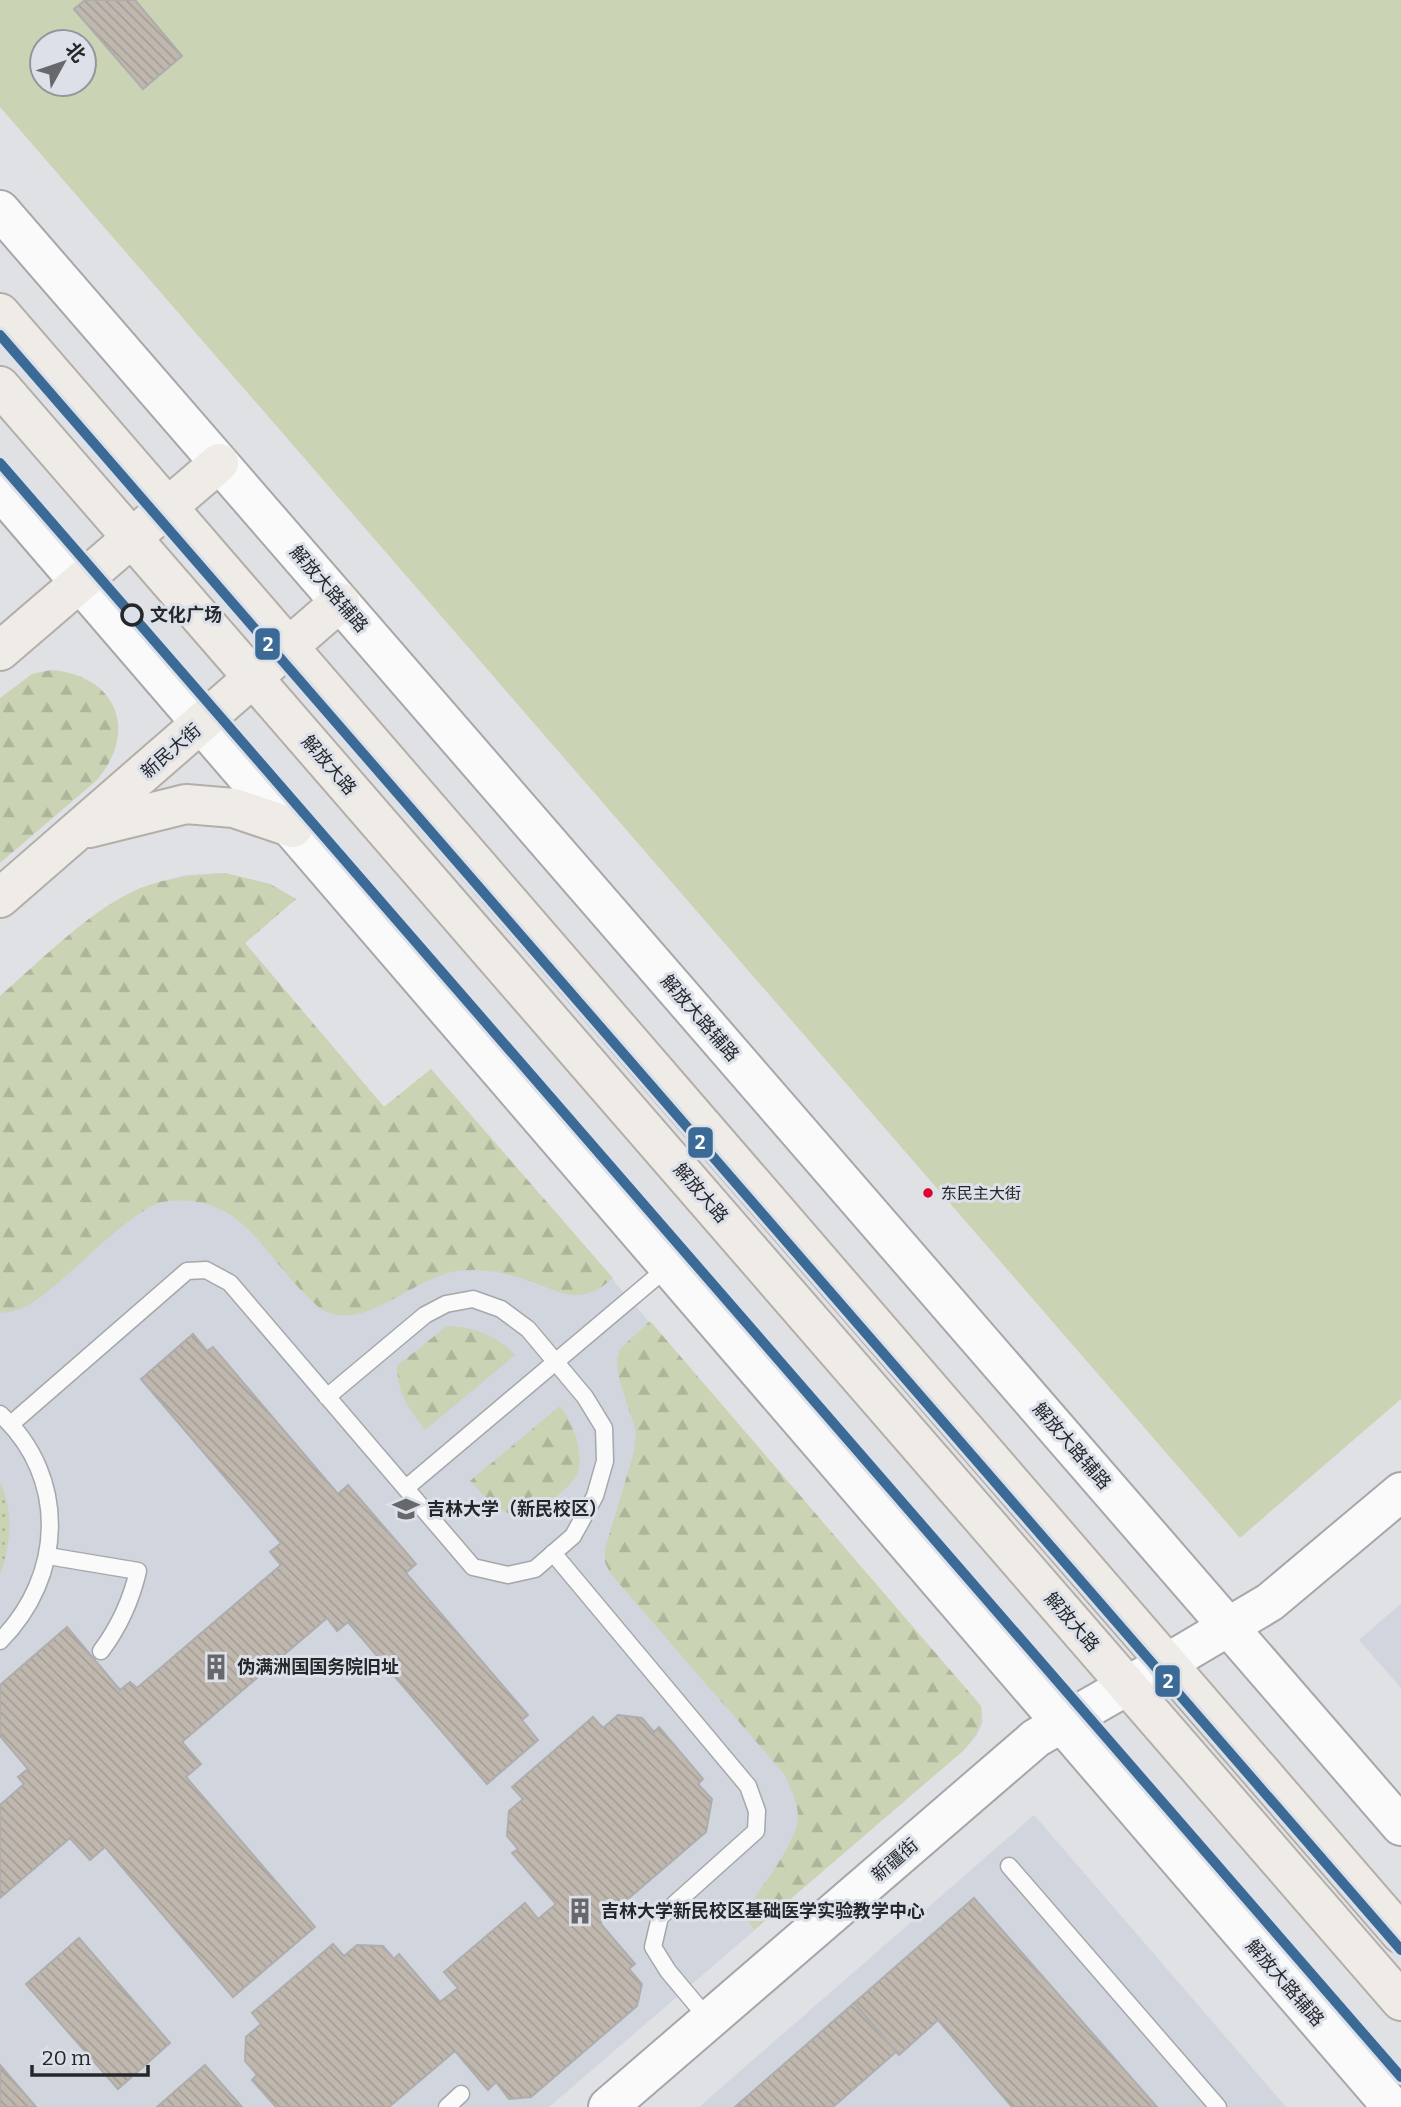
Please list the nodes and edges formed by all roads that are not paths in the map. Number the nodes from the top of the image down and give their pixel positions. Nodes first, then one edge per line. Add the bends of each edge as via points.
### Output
1 (0, 210) edge
2 (0, 313) edge
3 (0, 386) edge
4 (219, 463) junction
5 (0, 490) edge
6 (168, 507) junction
7 (132, 537) junction
8 (80, 582) junction
9 (340, 602) junction
10 (289, 646) junction
11 (0, 651) edge
12 (254, 678) junction
13 (202, 723) junction
14 (293, 828) junction
15 (77, 832) junction
16 (0, 898) edge
17 (668, 1267) junction
18 (555, 1362) junction
19 (327, 1397) junction
20 (6, 1419) edge
21 (406, 1488) junction
22 (1401, 1492) edge
23 (553, 1553) junction
24 (48, 1556) junction
25 (1228, 1627) junction
26 (0, 1641) edge
27 (101, 1651) dead end
28 (1167, 1663) junction
29 (1127, 1685) junction
30 (1060, 1723) junction
31 (1401, 1826) edge
32 (1009, 1866) dead end
33 (1401, 1934) edge
34 (1401, 2001) edge
35 (709, 2020) junction
36 (461, 2094) dead end
37 (447, 2107) edge
38 (608, 2107) edge
39 (1218, 2107) edge
40 (1392, 2107) edge

1 - 4 street, 解放大路辅路
2 - 6 main road
3 - 7 main road, 解放大路
4 - 6 main road
4 - 9 street, 解放大路辅路
5 - 8 street, 解放大路辅路
6 - 7 main road
6 - 10 main road
7 - 8 main road
7 - 12 main road, 解放大路
8 - 11 main road
8 - 13 street, 解放大路辅路
9 - 10 main road, 新民大街
9 - 25 street, 解放大路辅路
10 - 12 main road, 新民大街
10 - 28 main road
12 - 13 main road, 新民大街
12 - 29 main road, 解放大路
13 - 14 street, 解放大路辅路
13 - 15 main road, 新民大街
14 - 15 main road via 234,808 186,803
14 - 17 street, 解放大路辅路
15 - 16 main road, 新民大街
17 - 18 lane
17 - 30 street, 解放大路辅路
18 - 19 lane via 528,1329 501,1309 473,1299 446,1304 425,1315
18 - 21 lane
18 - 23 lane via 604,1428 605,1461 595,1496 573,1536
19 - 20 lane via 230,1283 206,1270 187,1272
19 - 21 lane
20 - 24 lane via 31,1452 44,1483 50,1518
21 - 23 lane via 473,1567 508,1575 535,1569
22 - 25 street via 1270,1602
23 - 35 lane via 748,1786 757,1811 756,1831 660,1917 653,1947
24 - 26 lane via 37,1591 18,1623
24 - 27 lane via 138,1571 115,1632
25 - 28 street
25 - 31 street, 解放大路辅路
28 - 29 street, 新疆街
28 - 33 main road
29 - 30 street, 新疆街
29 - 34 main road, 解放大路
30 - 35 street, 新疆街 via 1036,1738
30 - 40 street, 解放大路辅路
32 - 39 lane
35 - 38 street, 新疆街
36 - 37 lane

